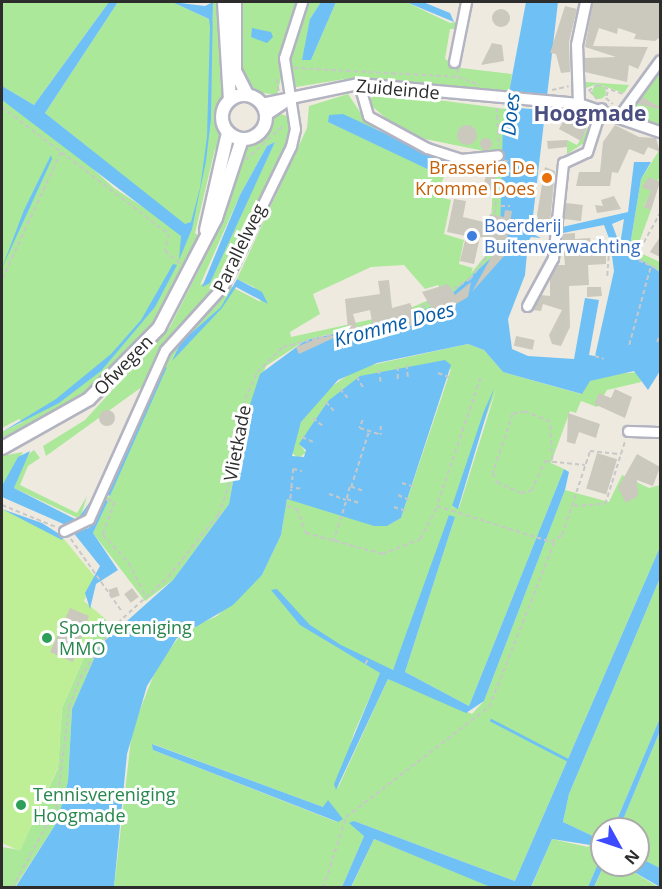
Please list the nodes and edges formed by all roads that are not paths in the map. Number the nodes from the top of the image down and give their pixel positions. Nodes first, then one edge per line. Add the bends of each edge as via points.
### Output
1 (224, 2) edge
2 (235, 2) edge
3 (302, 2) edge
4 (466, 2) edge
5 (586, 2) edge
6 (660, 60) edge
7 (454, 62) road end
8 (358, 84) junction
9 (247, 95) junction
10 (290, 99) junction
11 (230, 100) junction
12 (604, 103) junction
13 (579, 104) junction
14 (264, 110) junction
15 (619, 116) junction
16 (228, 132) junction
17 (660, 132) edge
18 (242, 139) junction
19 (501, 158) road end
20 (204, 243) junction
21 (527, 306) dead end
22 (628, 431) road end
23 (660, 432) edge
24 (2, 448) edge
25 (66, 531) road end

1 - 11 main road
2 - 9 main road via 235,71
3 - 10 street, Parallelweg via 284,58
4 - 7 street
5 - 13 street via 577,45
6 - 15 street
8 - 10 street, Zuideinde
8 - 13 street, Zuideinde
8 - 19 street via 368,116 427,148 478,159
9 - 11 main road
9 - 14 main road
10 - 14 street, Zuideinde
10 - 25 street, Parallelweg via 295,129 291,146 224,286 165,350 100,498 81,526
11 - 16 main road via 222,116
12 - 13 street, Zuideinde
12 - 15 street, Zuideinde
12 - 21 street via 587,152 563,163 553,258
14 - 18 main road via 259,133
15 - 17 street, Zuideinde
16 - 18 main road
16 - 20 main road, Ofwegen
18 - 20 main road, Ofwegen
20 - 24 main road, Ofwegen via 170,311 125,367 69,413
22 - 23 street

